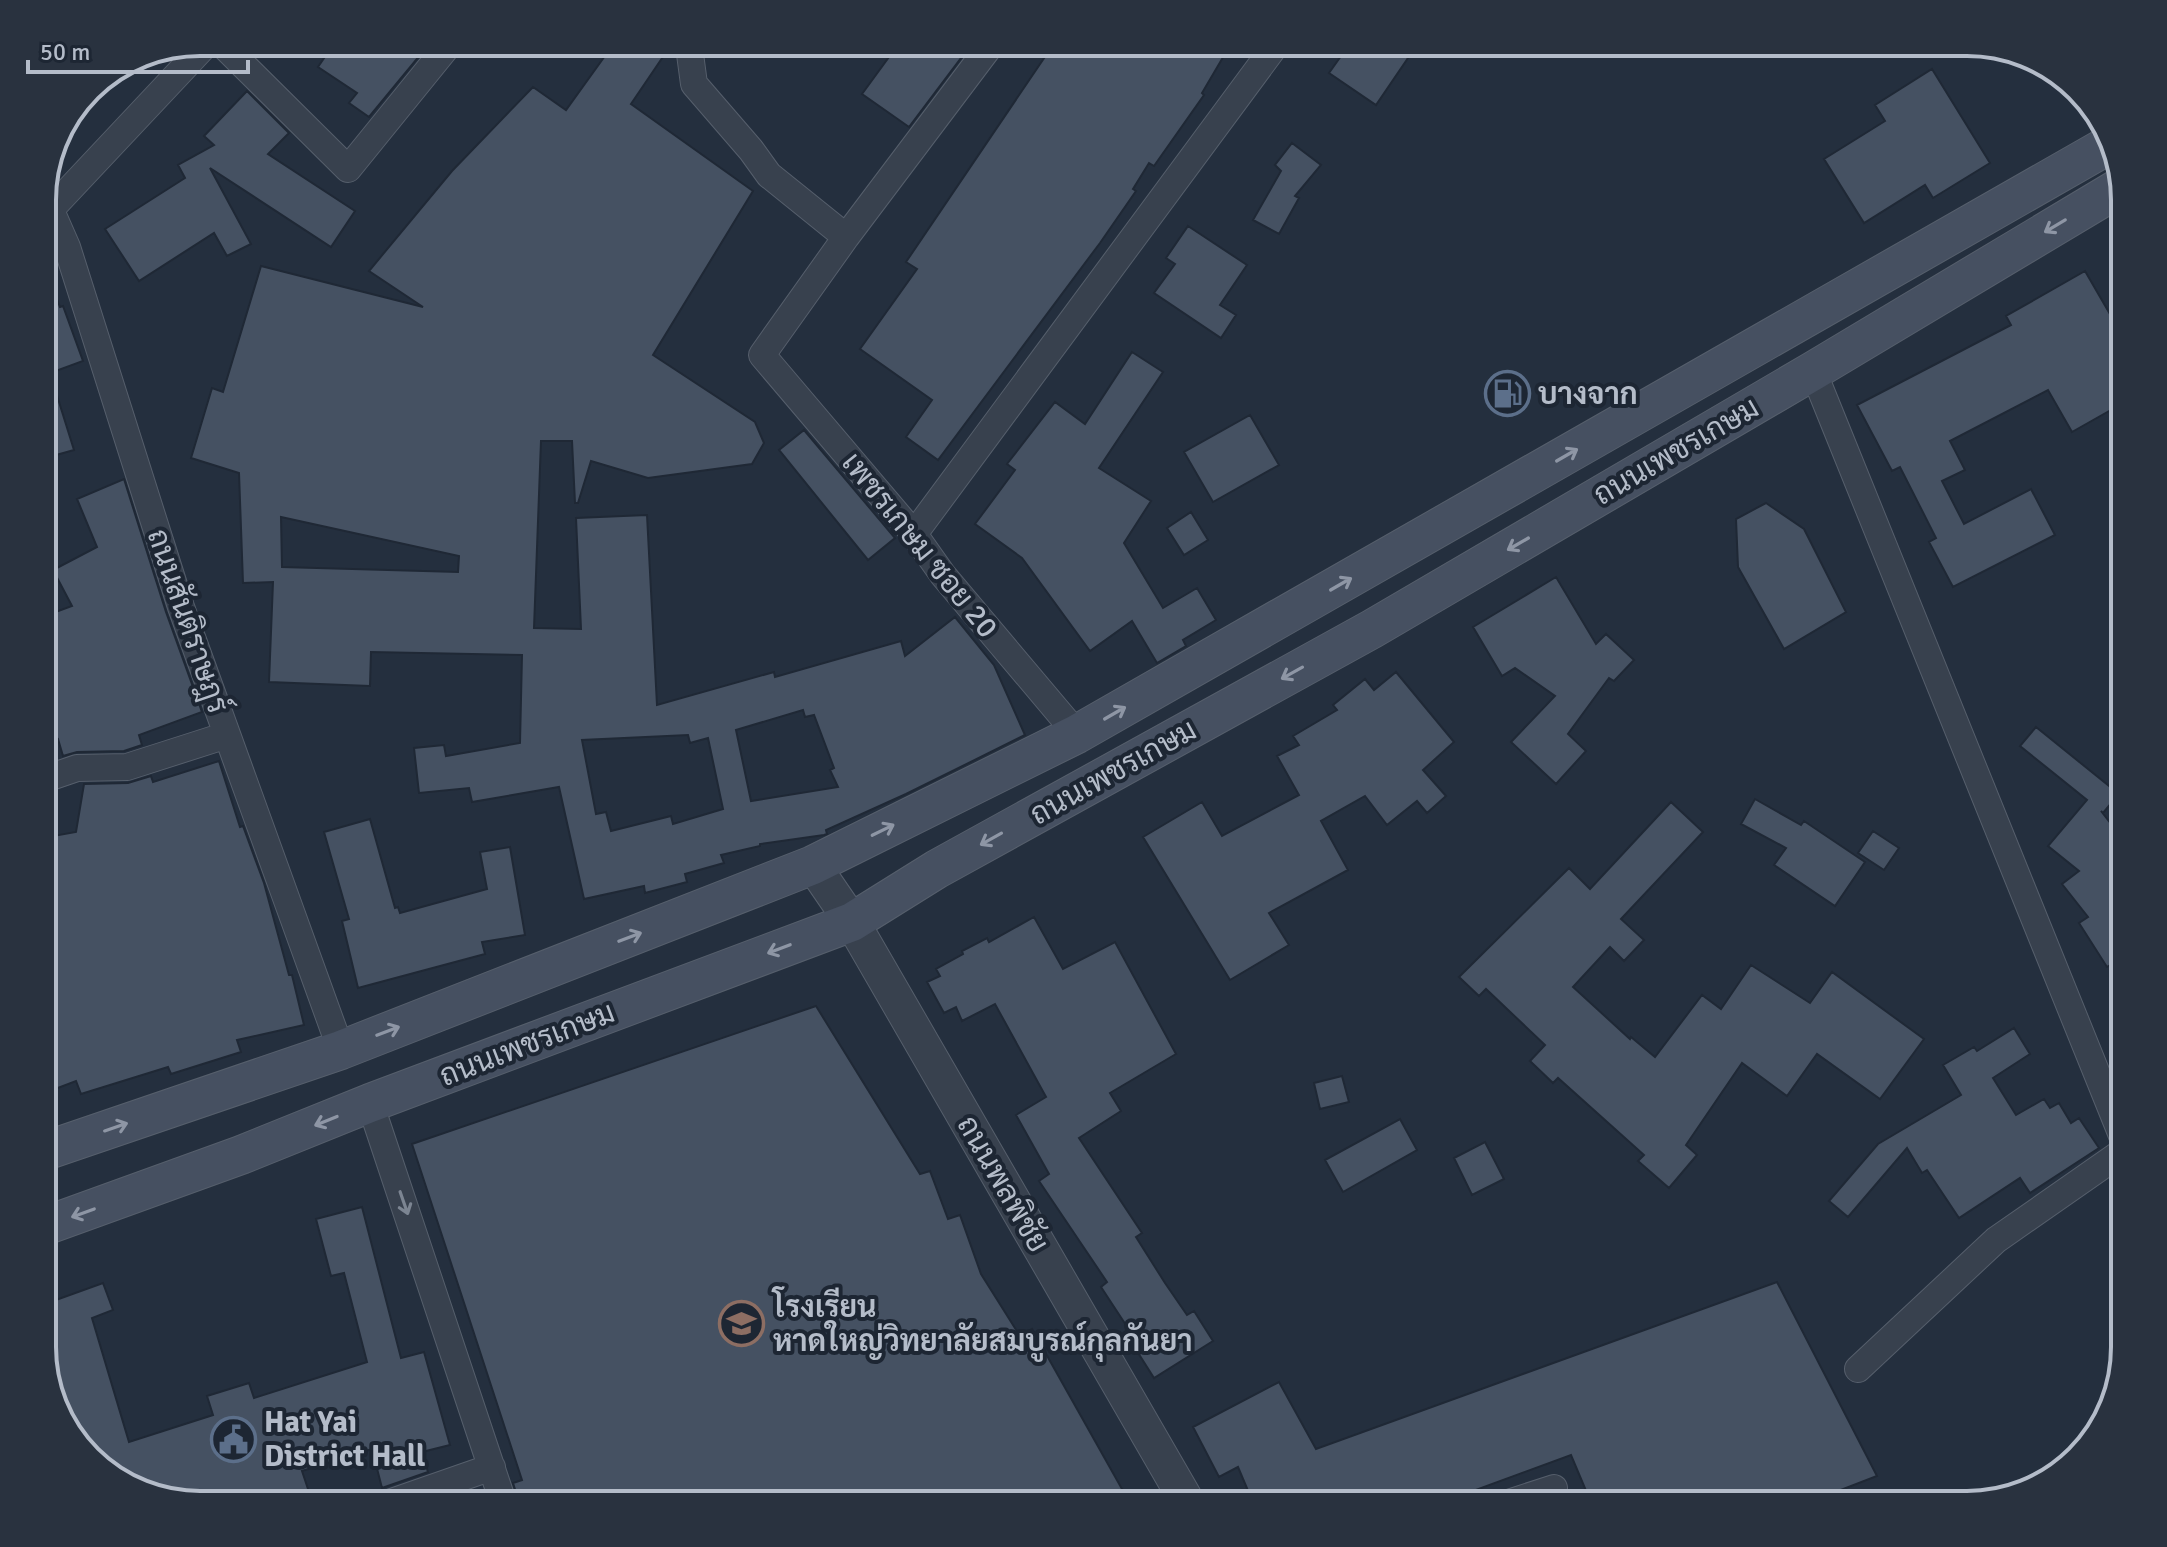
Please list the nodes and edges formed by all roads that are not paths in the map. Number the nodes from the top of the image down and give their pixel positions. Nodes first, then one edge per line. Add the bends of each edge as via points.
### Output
1 (193, 56) edge
2 (234, 56) edge
3 (440, 56) edge
4 (690, 56) edge
5 (982, 56) edge
6 (1268, 56) edge
7 (2101, 149) edge
8 (56, 189) edge
9 (2111, 193) edge
10 (56, 222) edge
11 (846, 237) junction
12 (1813, 371) junction
13 (914, 534) junction
14 (1077, 734) junction
15 (227, 735) junction
16 (56, 775) edge
17 (813, 865) junction
18 (852, 922) junction
19 (341, 1050) junction
20 (370, 1103) junction
21 (2111, 1108) edge
22 (56, 1147) edge
23 (2111, 1160) edge
24 (56, 1222) edge
25 (1858, 1369) dead end
26 (492, 1467) junction
27 (1554, 1488) dead end
28 (423, 1491) edge
29 (500, 1491) edge
30 (1181, 1491) edge
31 (1545, 1491) edge

1 - 8 street
2 - 3 street via 348,169
4 - 11 street via 694,84 769,175
5 - 11 street
6 - 13 street
14 -> 7 main road, ถนนเพชรเกษม
9 -> 12 main road, ถนนเพชรเกษม
10 - 15 street, ถนนสันติราษฎร์
11 - 13 street, เพชรเกษม ซอย 20 via 762,355
12 -> 18 main road, ถนนเพชรเกษม via 1372,629 937,869
12 - 21 street
13 - 14 street, เพชรเกษม ซอย 20
17 -> 14 main road, ถนนเพชรเกษม
15 - 16 street via 127,767 77,768
15 - 19 street, ถนนสันติราษฎร์
17 - 18 street, ถนนพลพิชัย
19 -> 17 main road, ถนนเพชรเกษม
18 -> 20 main road, ถนนเพชรเกษม
18 - 30 street, ถนนพลพิชัย
22 -> 19 main road, ถนนเพชรเกษม
20 -> 24 main road, ถนนเพชรเกษม
20 -> 26 street
23 - 25 street via 1996,1240
26 - 28 street
26 - 29 street
27 - 31 street

